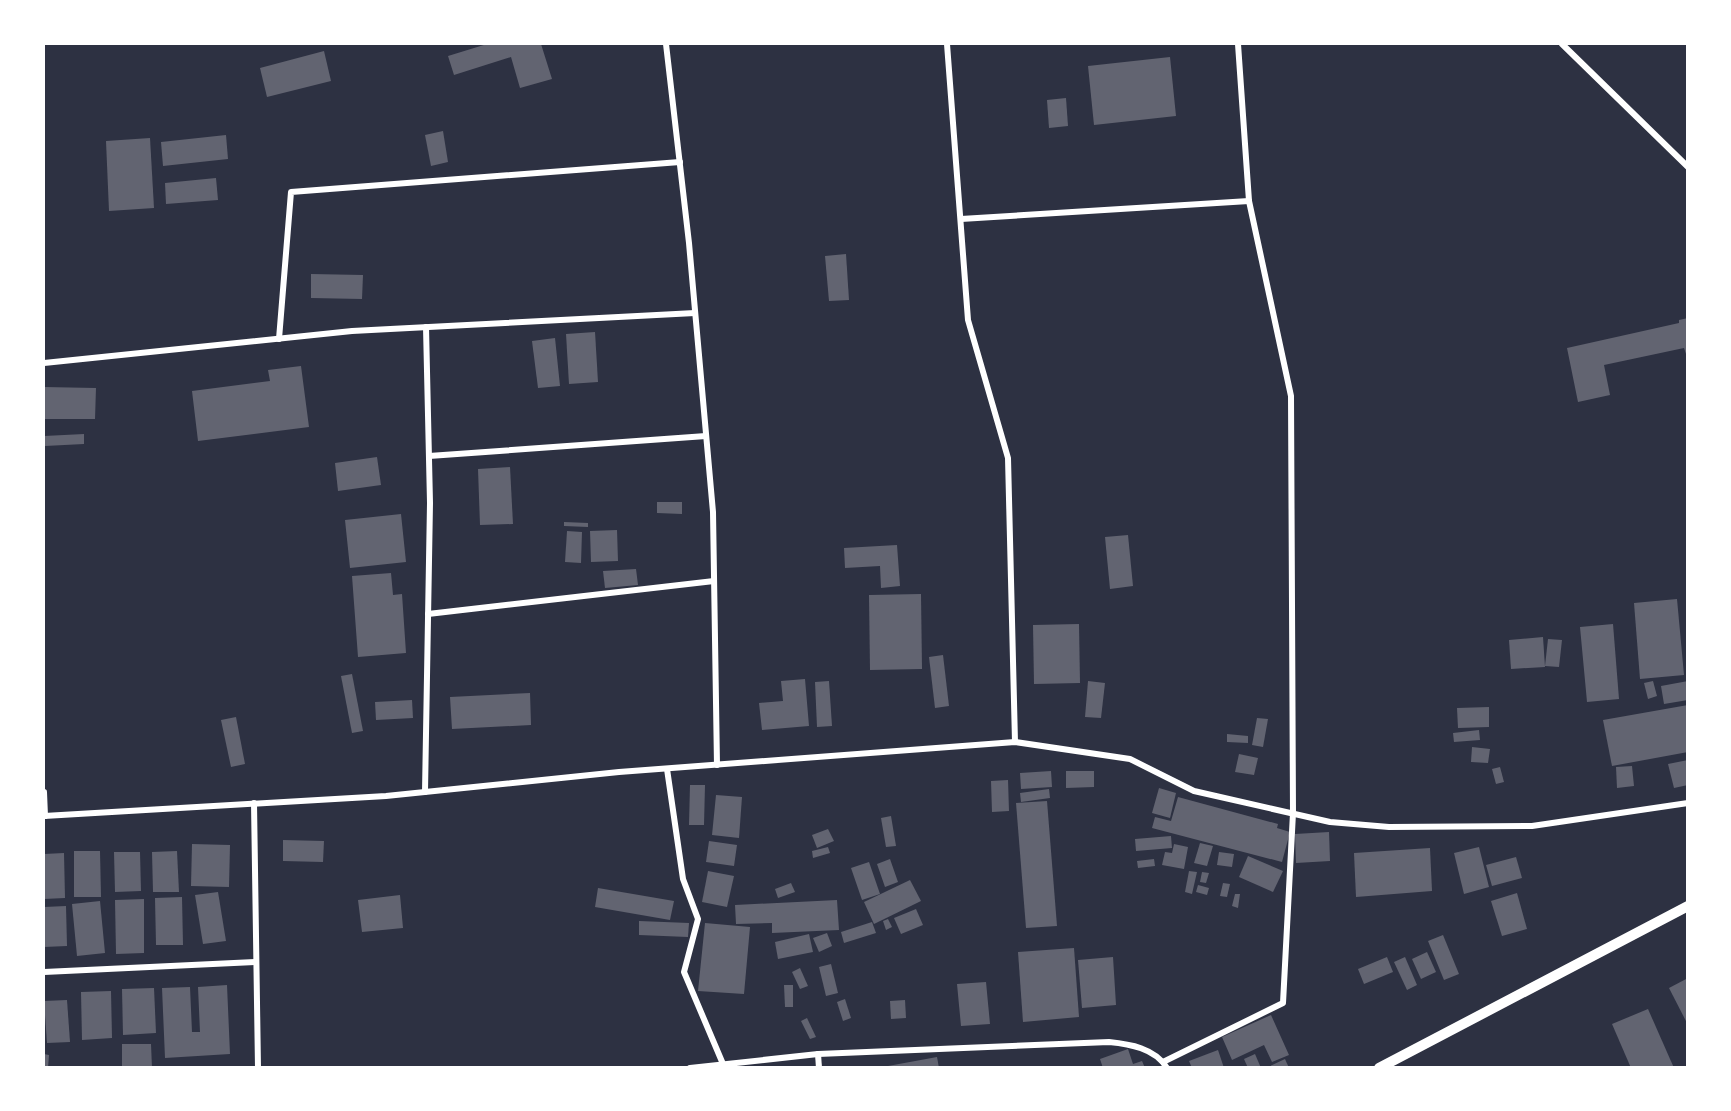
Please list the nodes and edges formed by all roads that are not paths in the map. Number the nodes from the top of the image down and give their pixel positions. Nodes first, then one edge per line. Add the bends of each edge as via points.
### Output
1 (666, 44) edge
2 (947, 44) edge
3 (1238, 44) edge
4 (1562, 44) edge
5 (680, 162) junction
6 (1688, 167) edge
7 (1249, 201) junction
8 (961, 219) junction
9 (695, 313) junction
10 (426, 327) junction
11 (279, 339) junction
12 (44, 363) edge
13 (706, 436) junction
14 (429, 456) junction
15 (714, 581) junction
16 (428, 614) junction
17 (1015, 742) junction
18 (717, 765) junction
19 (667, 769) junction
20 (44, 792) edge
21 (425, 792) junction
22 (254, 803) junction
23 (1688, 803) edge
24 (1293, 813) junction
25 (44, 816) edge
26 (1688, 906) edge
27 (255, 962) junction
28 (44, 972) edge
29 (818, 1054) junction
30 (723, 1064) junction
31 (1165, 1065) edge
32 (258, 1068) edge
33 (690, 1068) edge
34 (819, 1068) edge
35 (1379, 1068) edge

1 - 5 street
2 - 8 street
3 - 7 street
4 - 6 street
5 - 9 street
5 - 11 street via 291,192
7 - 8 street
7 - 24 street via 1291,396
8 - 17 street via 968,320 1008,458
9 - 10 street
9 - 13 street
10 - 11 street
10 - 14 street
11 - 12 street
13 - 14 street
13 - 15 street
14 - 16 street
15 - 16 street
15 - 18 street
16 - 21 street
17 - 18 street
17 - 24 street via 1130,759 1194,791
18 - 19 street
19 - 21 street
19 - 30 street via 683,879 698,919 684,972
20 - 25 street
21 - 22 street
22 - 25 street
22 - 27 street
23 - 24 street via 1532,826 1389,827 1330,822
24 - 31 street via 1283,1003
26 - 35 street
27 - 28 street
27 - 32 street
29 - 30 street
29 - 31 street via 1109,1041 1136,1046
29 - 34 street
30 - 33 street

